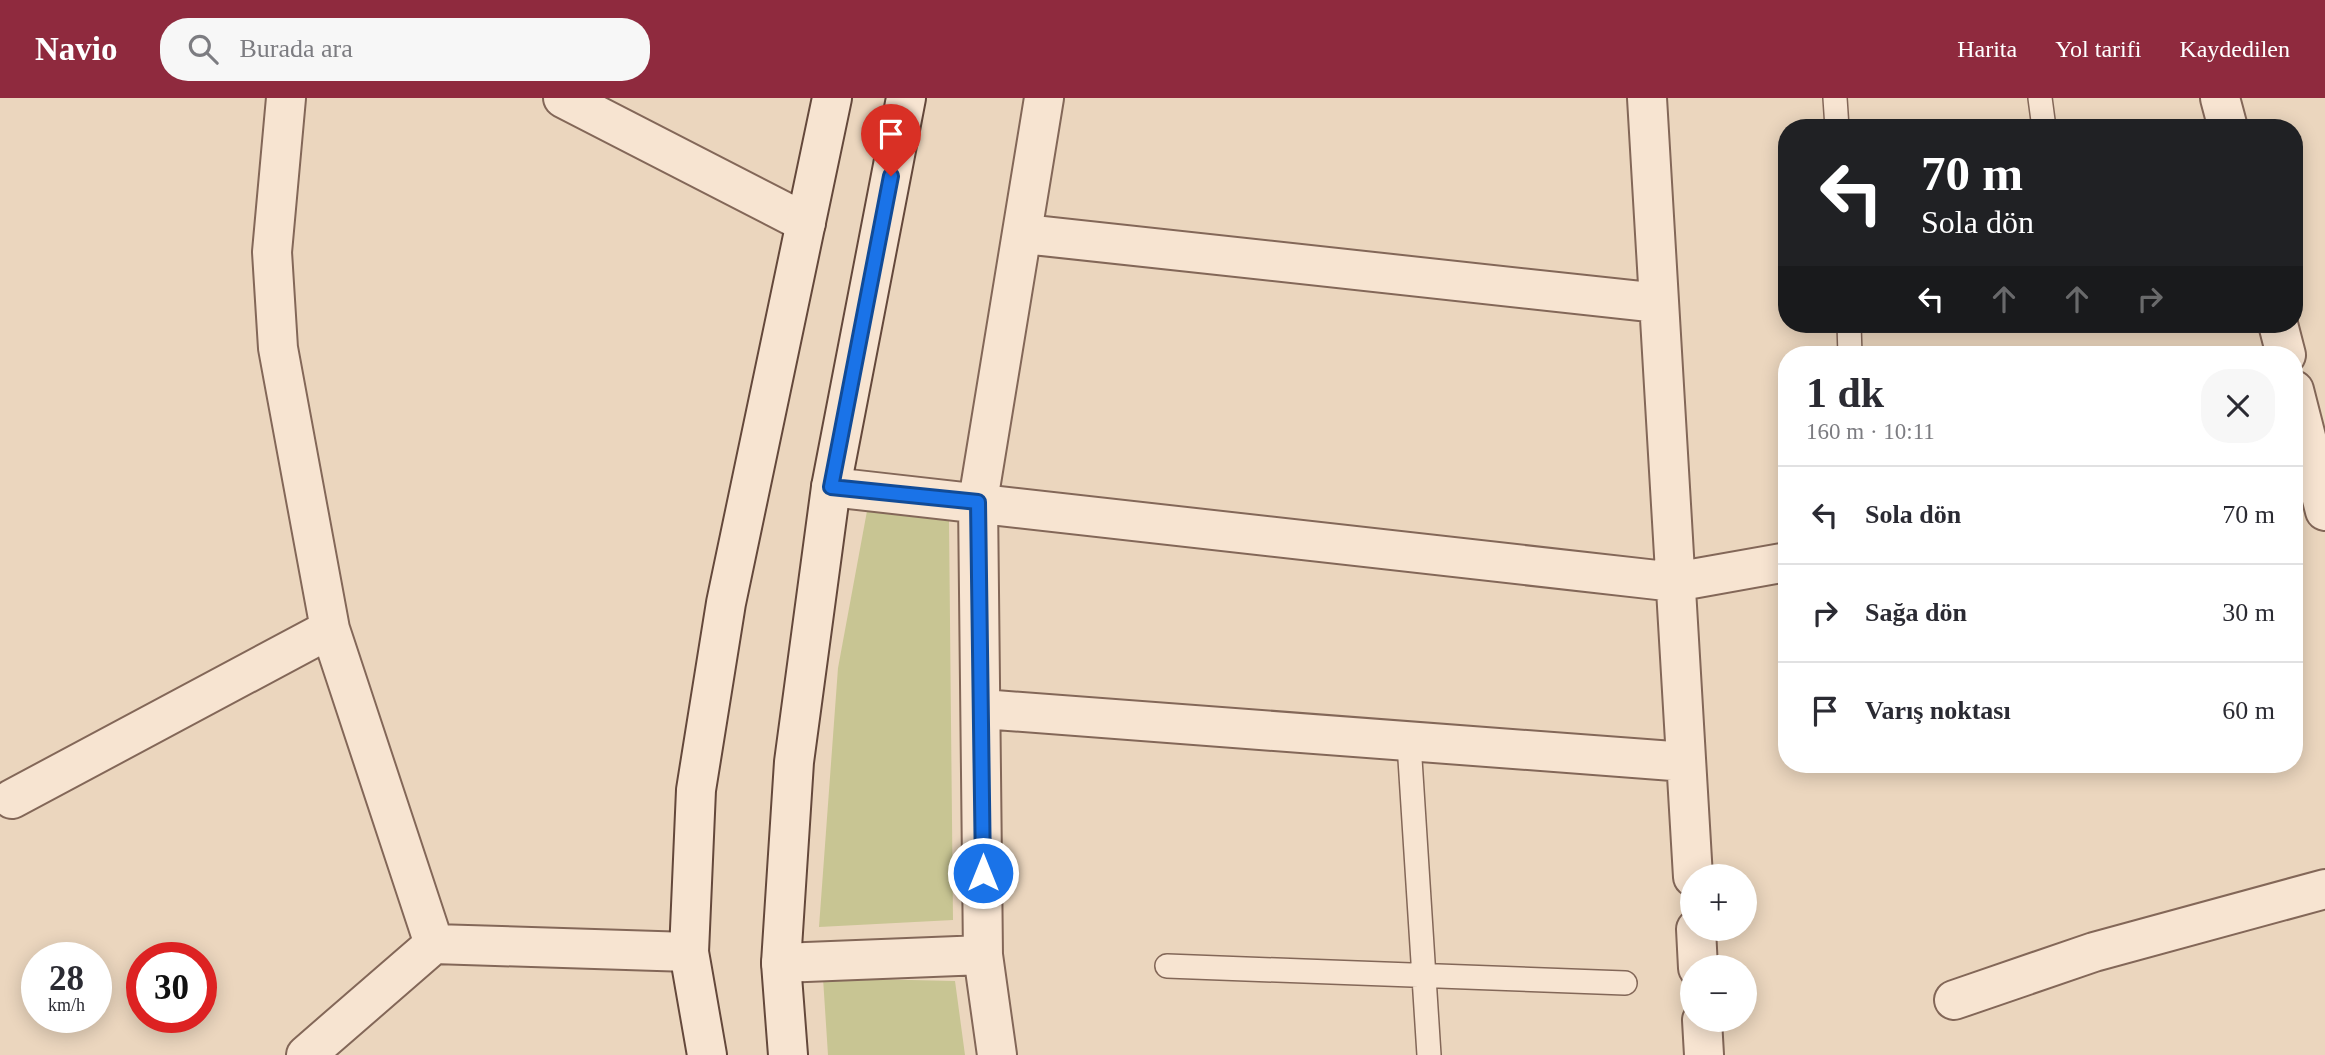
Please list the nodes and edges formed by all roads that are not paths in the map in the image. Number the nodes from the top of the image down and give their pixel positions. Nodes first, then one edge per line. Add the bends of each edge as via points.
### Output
1 (286, 98) edge
2 (563, 98) edge
3 (832, 98) edge
4 (906, 98) edge
5 (1044, 98) edge
6 (1647, 98) edge
7 (1835, 98) edge
8 (2040, 98) edge
9 (2220, 98) edge
10 (1836, 119) edge
11 (2043, 119) edge
12 (2226, 119) edge
13 (806, 223) junction
14 (1024, 234) junction
15 (1659, 303) junction
16 (2303, 432) edge
17 (2311, 469) edge
18 (831, 487) junction
19 (978, 502) junction
20 (2325, 511) edge
21 (1778, 564) edge
22 (1675, 582) junction
23 (330, 629) junction
24 (982, 709) junction
25 (1410, 759) dead end
26 (1686, 762) junction
27 (4, 798) edge
28 (1692, 864) edge
29 (2325, 889) edge
30 (434, 944) junction
31 (689, 952) junction
32 (983, 955) junction
33 (781, 963) junction
34 (1167, 966) dead end
35 (1424, 976) junction
36 (1625, 983) dead end
37 (1954, 1000) dead end
38 (1703, 1032) edge
39 (306, 1055) edge
40 (707, 1055) edge
41 (788, 1055) edge
42 (997, 1055) edge
43 (1429, 1055) edge
44 (1704, 1055) edge

1 - 23 street via 272,252 278,348
2 - 13 street
3 - 13 street
4 - 18 street
5 - 14 street
6 - 15 street
7 - 10 lane
8 - 11 lane
9 - 12 street
13 - 31 street via 726,603 698,777
14 - 15 street
14 - 19 street
15 - 22 street
16 - 17 street
17 - 20 street
18 - 19 street
18 - 33 street via 794,762
19 - 22 street
19 - 24 street
21 - 22 street
22 - 26 street
23 - 27 street
23 - 30 street
24 - 26 street
24 - 32 street
25 - 35 lane
26 - 28 street
29 - 37 street via 2094,952
30 - 31 street
30 - 39 street
31 - 40 street
32 - 33 street
32 - 42 street
33 - 41 street
34 - 35 lane
35 - 36 lane
35 - 43 lane
38 - 44 street

